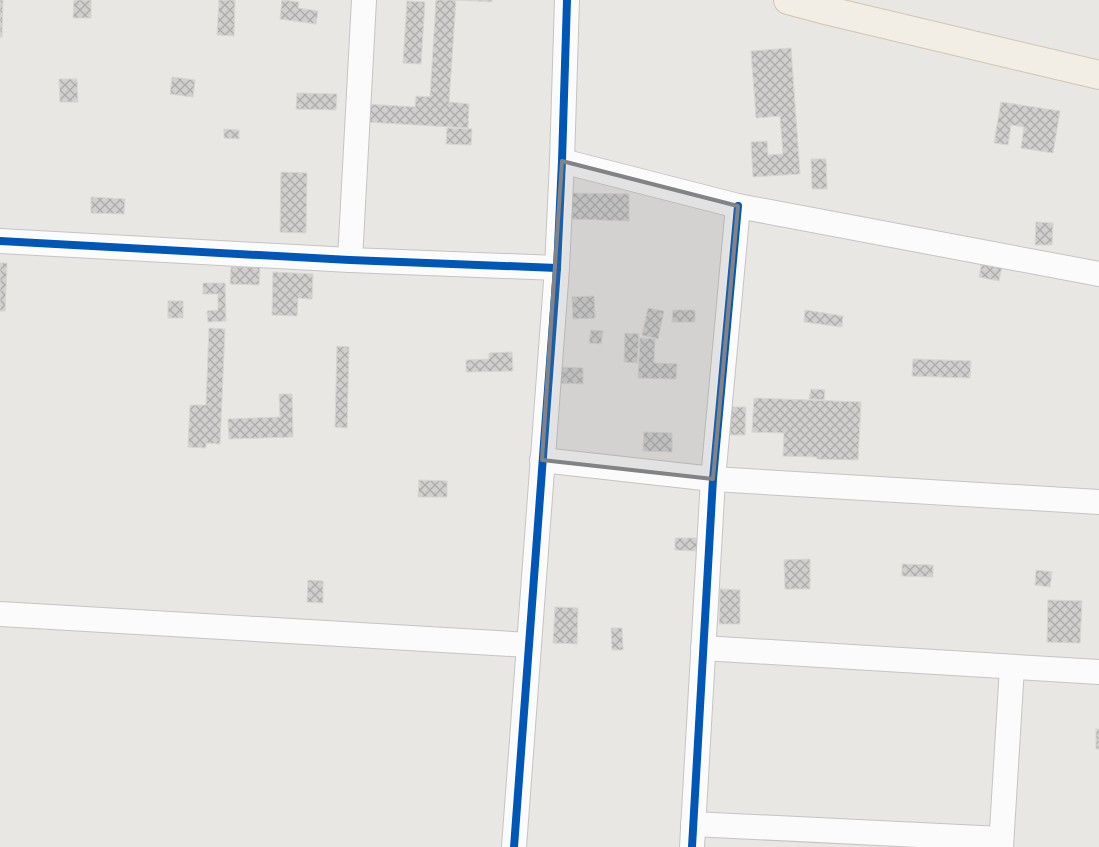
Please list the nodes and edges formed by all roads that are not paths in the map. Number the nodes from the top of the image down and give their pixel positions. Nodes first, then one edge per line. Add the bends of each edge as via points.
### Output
1 (364, 0) edge
2 (567, 0) edge
3 (788, 0) edge
4 (830, 5) edge
5 (1099, 75) edge
6 (562, 161) junction
7 (738, 206) junction
8 (0, 241) edge
9 (350, 260) junction
10 (557, 268) junction
11 (1099, 274) edge
12 (542, 460) junction
13 (713, 479) junction
14 (1099, 502) edge
15 (0, 614) edge
16 (529, 645) junction
17 (703, 648) junction
18 (1012, 667) junction
19 (1099, 672) edge
20 (693, 836) edge
21 (1001, 843) edge
22 (514, 847) edge

1 - 9 street
2 - 6 street
3 - 4 main road
4 - 5 main road
6 - 7 street
6 - 10 street
7 - 11 street
7 - 13 street
8 - 9 street
9 - 10 street
10 - 12 street
12 - 13 street
12 - 16 street
13 - 14 street
13 - 17 street
15 - 16 street
16 - 22 street
17 - 18 street
17 - 20 street
18 - 19 street
18 - 21 street
20 - 21 street

